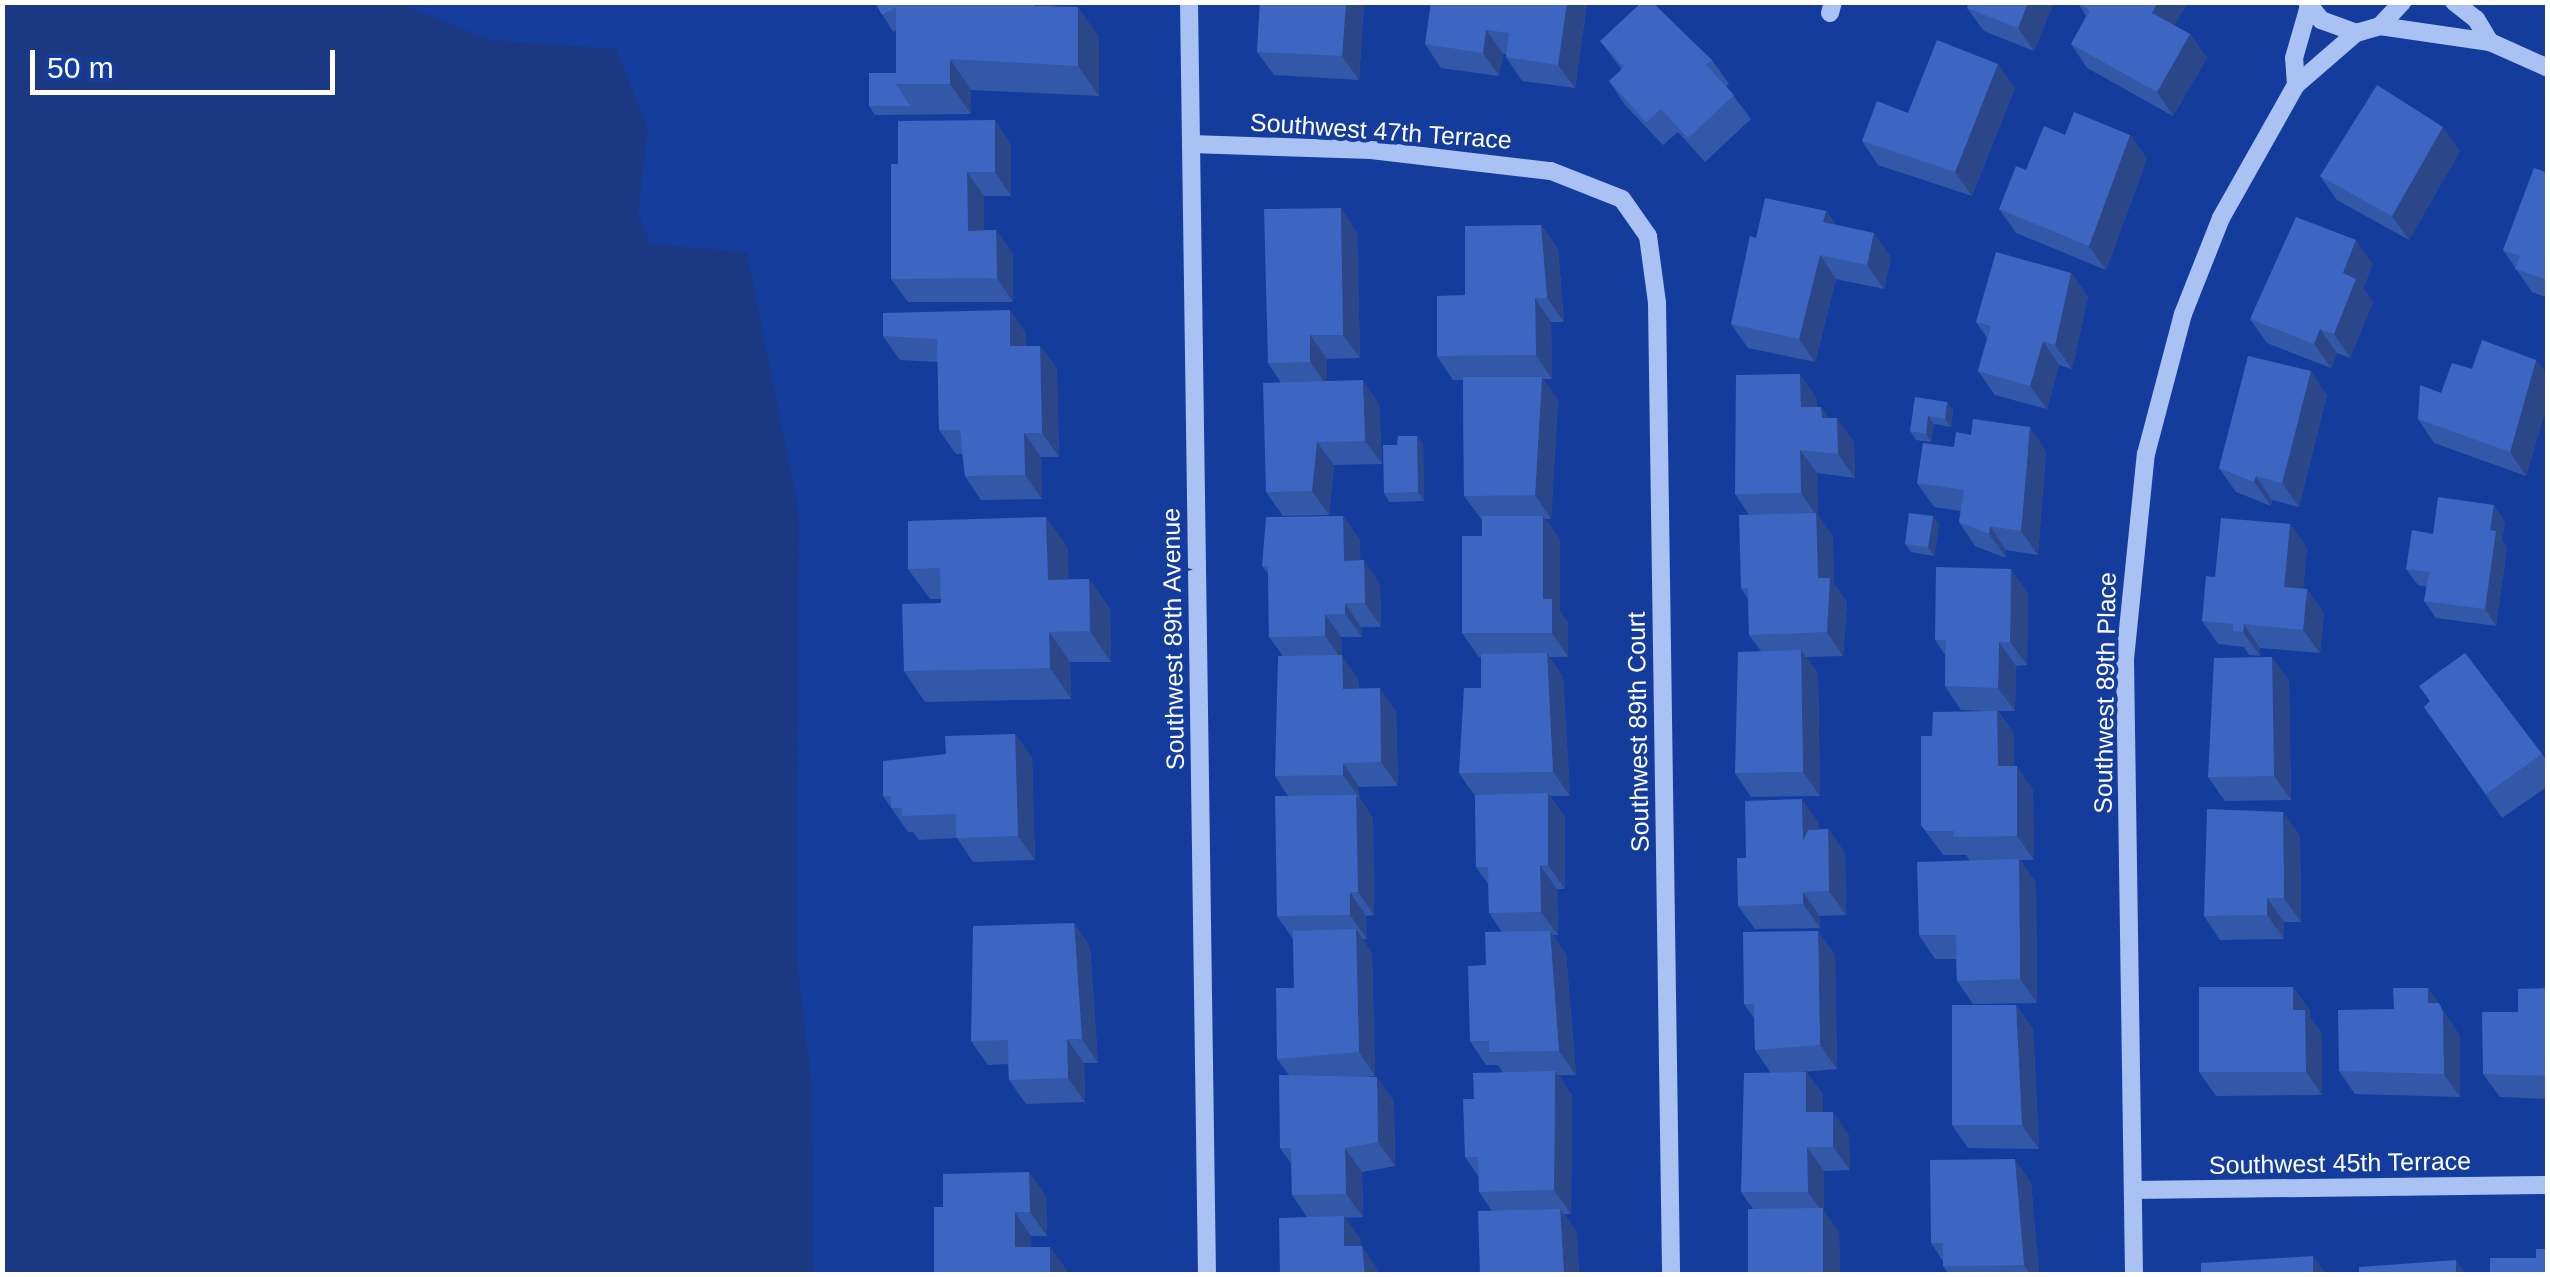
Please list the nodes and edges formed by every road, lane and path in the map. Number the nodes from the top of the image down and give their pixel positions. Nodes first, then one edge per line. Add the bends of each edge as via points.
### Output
1 (1189, 2) edge
2 (2402, 2) edge
3 (2454, 2) edge
4 (2308, 4) edge
5 (2380, 26) junction
6 (2356, 33) junction
7 (2490, 42) junction
8 (2548, 68) edge
9 (2296, 85) junction
10 (1191, 144) junction
11 (1622, 199) joint
12 (2548, 1184) edge
13 (2133, 1190) junction
14 (1207, 1274) edge
15 (1671, 1274) edge
16 (2134, 1274) edge

1 - 10 street, Southwest 89th Avenue
2 - 5 street
3 - 7 street
4 - 6 street via 2321,20
4 - 9 street, Southwest 89th Place via 2294,58
5 - 6 street
5 - 7 street
6 - 9 street, Southwest 89th Place
7 - 8 street
9 - 13 street, Southwest 89th Place via 2221,218 2183,314 2135,524 2125,659
10 - 11 street, Southwest 47th Terrace via 1502,163 1592,182
10 - 14 street, Southwest 89th Avenue
11 - 15 street, Southwest 89th Court via 1648,236 1657,303
12 - 13 street, Southwest 45th Terrace
13 - 16 street, Southwest 89th Place

